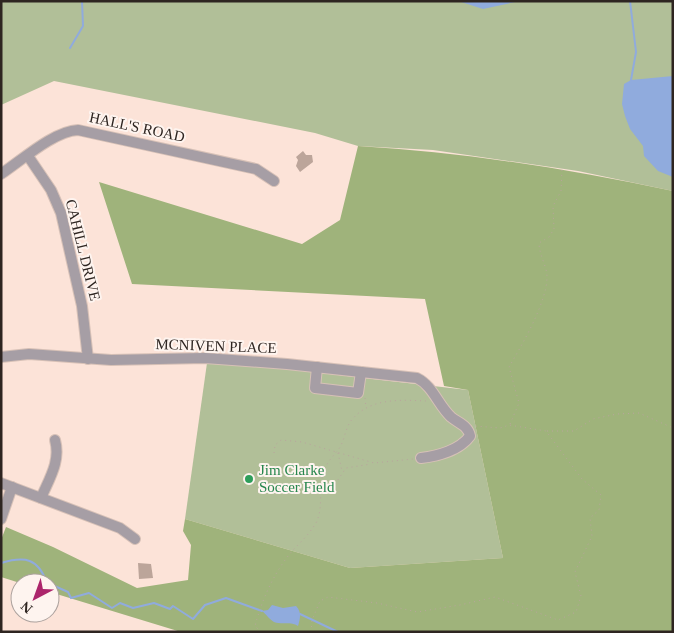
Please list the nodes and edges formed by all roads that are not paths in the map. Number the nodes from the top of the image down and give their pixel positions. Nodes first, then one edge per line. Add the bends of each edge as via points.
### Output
1 (28, 156) junction
2 (1, 174) edge
3 (274, 181) dead end
4 (1, 357) edge
5 (88, 359) junction
6 (317, 367) junction
7 (361, 372) junction
8 (55, 440) dead end
9 (421, 458) road end
10 (1, 483) edge
11 (12, 487) junction
12 (41, 498) junction
13 (1, 519) edge
14 (135, 539) dead end

1 - 2 street, HALL'S ROAD
1 - 3 street, HALL'S ROAD via 64,133 78,130 256,169
1 - 5 street, CAHILL DRIVE via 51,190 61,213 82,306
4 - 5 street, MCNIVEN PLACE via 29,354
5 - 6 street, MCNIVEN PLACE via 205,358
6 - 7 street, MCNIVEN PLACE
6 - 7 street via 315,388 358,393
7 - 9 street, MCNIVEN PLACE via 417,378 428,385 451,417 467,429 470,436 465,442 434,456
8 - 12 street via 58,448 56,462
10 - 11 street
11 - 12 street
11 - 13 street
12 - 14 street via 120,528

